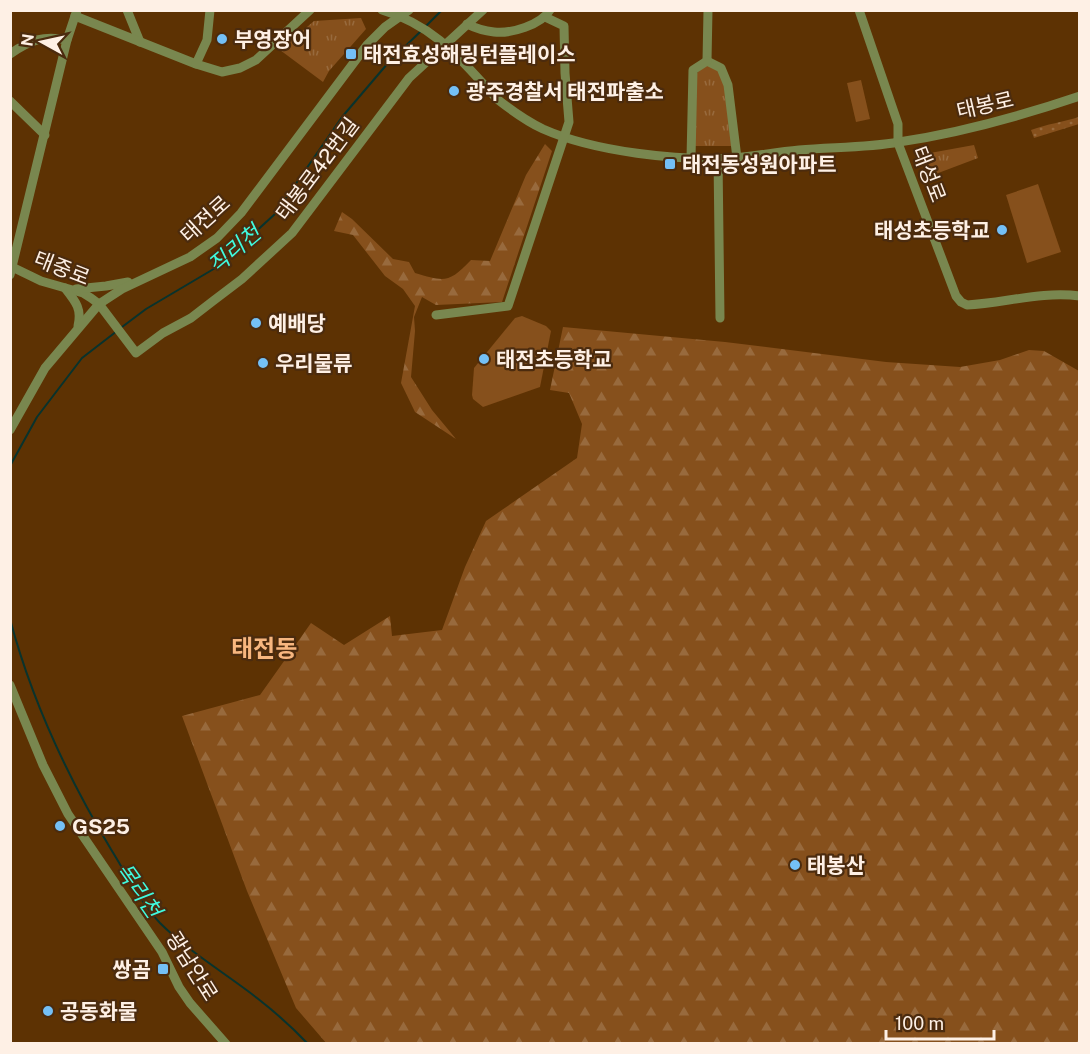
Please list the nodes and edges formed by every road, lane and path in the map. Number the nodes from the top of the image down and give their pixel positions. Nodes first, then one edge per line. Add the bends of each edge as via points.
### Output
1 (210, 10) edge
2 (310, 10) edge
3 (382, 10) edge
4 (483, 10) edge
5 (708, 10) edge
6 (859, 10) edge
7 (128, 11) edge
8 (76, 13) edge
9 (548, 14) edge
10 (407, 15) edge
11 (467, 24) junction
12 (67, 40) junction
13 (140, 42) junction
14 (442, 42) junction
15 (10, 54) edge
16 (707, 61) junction
17 (196, 64) junction
18 (1080, 96) edge
19 (10, 101) edge
20 (45, 135) junction
21 (564, 137) junction
22 (898, 143) junction
23 (691, 158) junction
24 (718, 158) junction
25 (737, 158) junction
26 (11, 270) edge
27 (145, 278) junction
28 (65, 288) junction
29 (1080, 296) edge
30 (99, 304) junction
31 (436, 315) dead end
32 (720, 318) dead end
33 (76, 330) junction
34 (10, 430) edge
35 (10, 685) edge
36 (226, 1044) edge

1 - 17 street via 207,40
2 - 17 street via 248,65 222,72
3 - 10 street, 태봉로
4 - 11 street, 태봉로42번길
5 - 16 street
6 - 22 street, 태성로 via 898,124
7 - 13 street
8 - 12 street
8 - 13 street
9 - 11 street via 530,27 496,33
9 - 21 street via 564,26 569,122
10 - 14 street, 태봉로
10 - 27 street, 태전로 via 385,27 354,62 229,227 190,257
11 - 14 street, 태봉로42번길
12 - 15 street via 46,37
12 - 20 street
13 - 17 street
14 - 21 street, 태봉로 via 508,108
14 - 30 street, 태봉로42번길 via 409,78 292,233 198,313 133,349
16 - 23 street via 693,70
16 - 25 street via 721,68 728,85
18 - 22 street, 태봉로 via 1021,116
19 - 20 street
20 - 26 street
21 - 23 street, 태봉로 via 618,149
21 - 31 street via 508,306
22 - 25 street, 태봉로
22 - 29 street, 태성로 via 961,302 977,304 1035,295
23 - 24 street, 태봉로
24 - 25 street, 태봉로
24 - 32 street
26 - 28 street, 태중로
27 - 28 street via 106,286
27 - 30 street, 태전로
28 - 30 street, 태중로 via 83,293
28 - 33 street via 79,306
30 - 33 street, 태전로
33 - 34 street, 태전로 via 45,368
35 - 36 street, 광남안로 via 68,814 158,946 179,987

